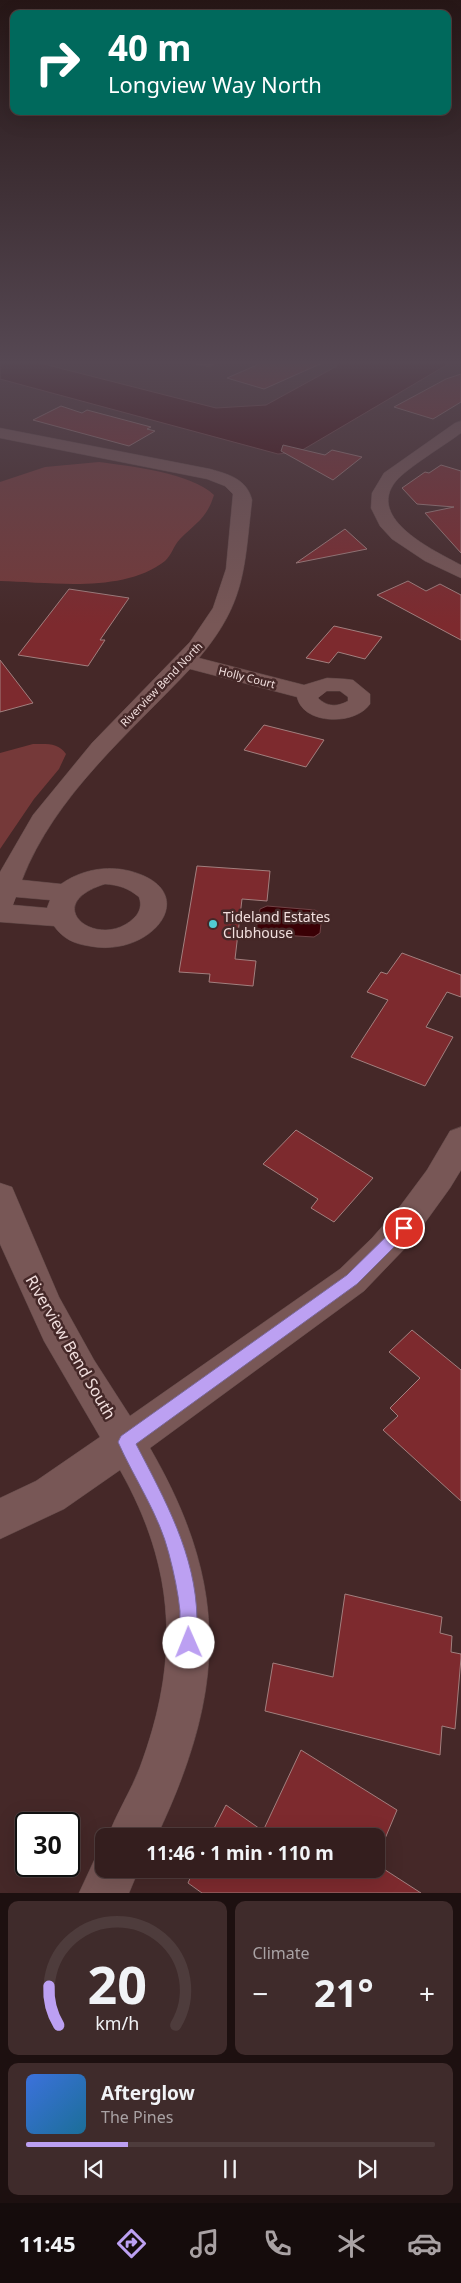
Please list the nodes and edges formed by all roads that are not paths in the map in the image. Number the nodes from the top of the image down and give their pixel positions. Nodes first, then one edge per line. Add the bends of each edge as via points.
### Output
1 (78, 448) edge
2 (430, 448) edge
3 (461, 572) edge
4 (185, 661) junction
5 (308, 693) dead end
6 (2, 892) edge
7 (67, 893) junction
8 (0, 913) edge
9 (61, 918) junction
10 (461, 1140) edge
11 (0, 1197) edge
12 (126, 1442) junction
13 (0, 1519) edge
14 (136, 1828) edge
15 (110, 1878) edge
16 (103, 1893) edge

1 - 4 street, Riverview Bend North via 199,472 227,480 240,490 242,500 231,588 217,619
2 - 3 street via 390,477 384,486 379,499 384,520 397,533
4 - 5 street, Holly Court
4 - 6 street, Riverview Bend North via 110,737 49,807
6 - 7 street
7 - 9 street via 59,909
7 - 9 street via 93,878 116,876 130,879 150,893 154,913 138,931 108,939 92,939 78,934
8 - 9 street
10 - 12 street via 415,1214 357,1275
11 - 12 street, Riverview Bend South via 27,1270 52,1320
12 - 13 street via 50,1495
12 - 14 street, Riverview Bend South via 165,1518 177,1552 187,1602 189,1643 174,1737 152,1797
15 - 16 street

